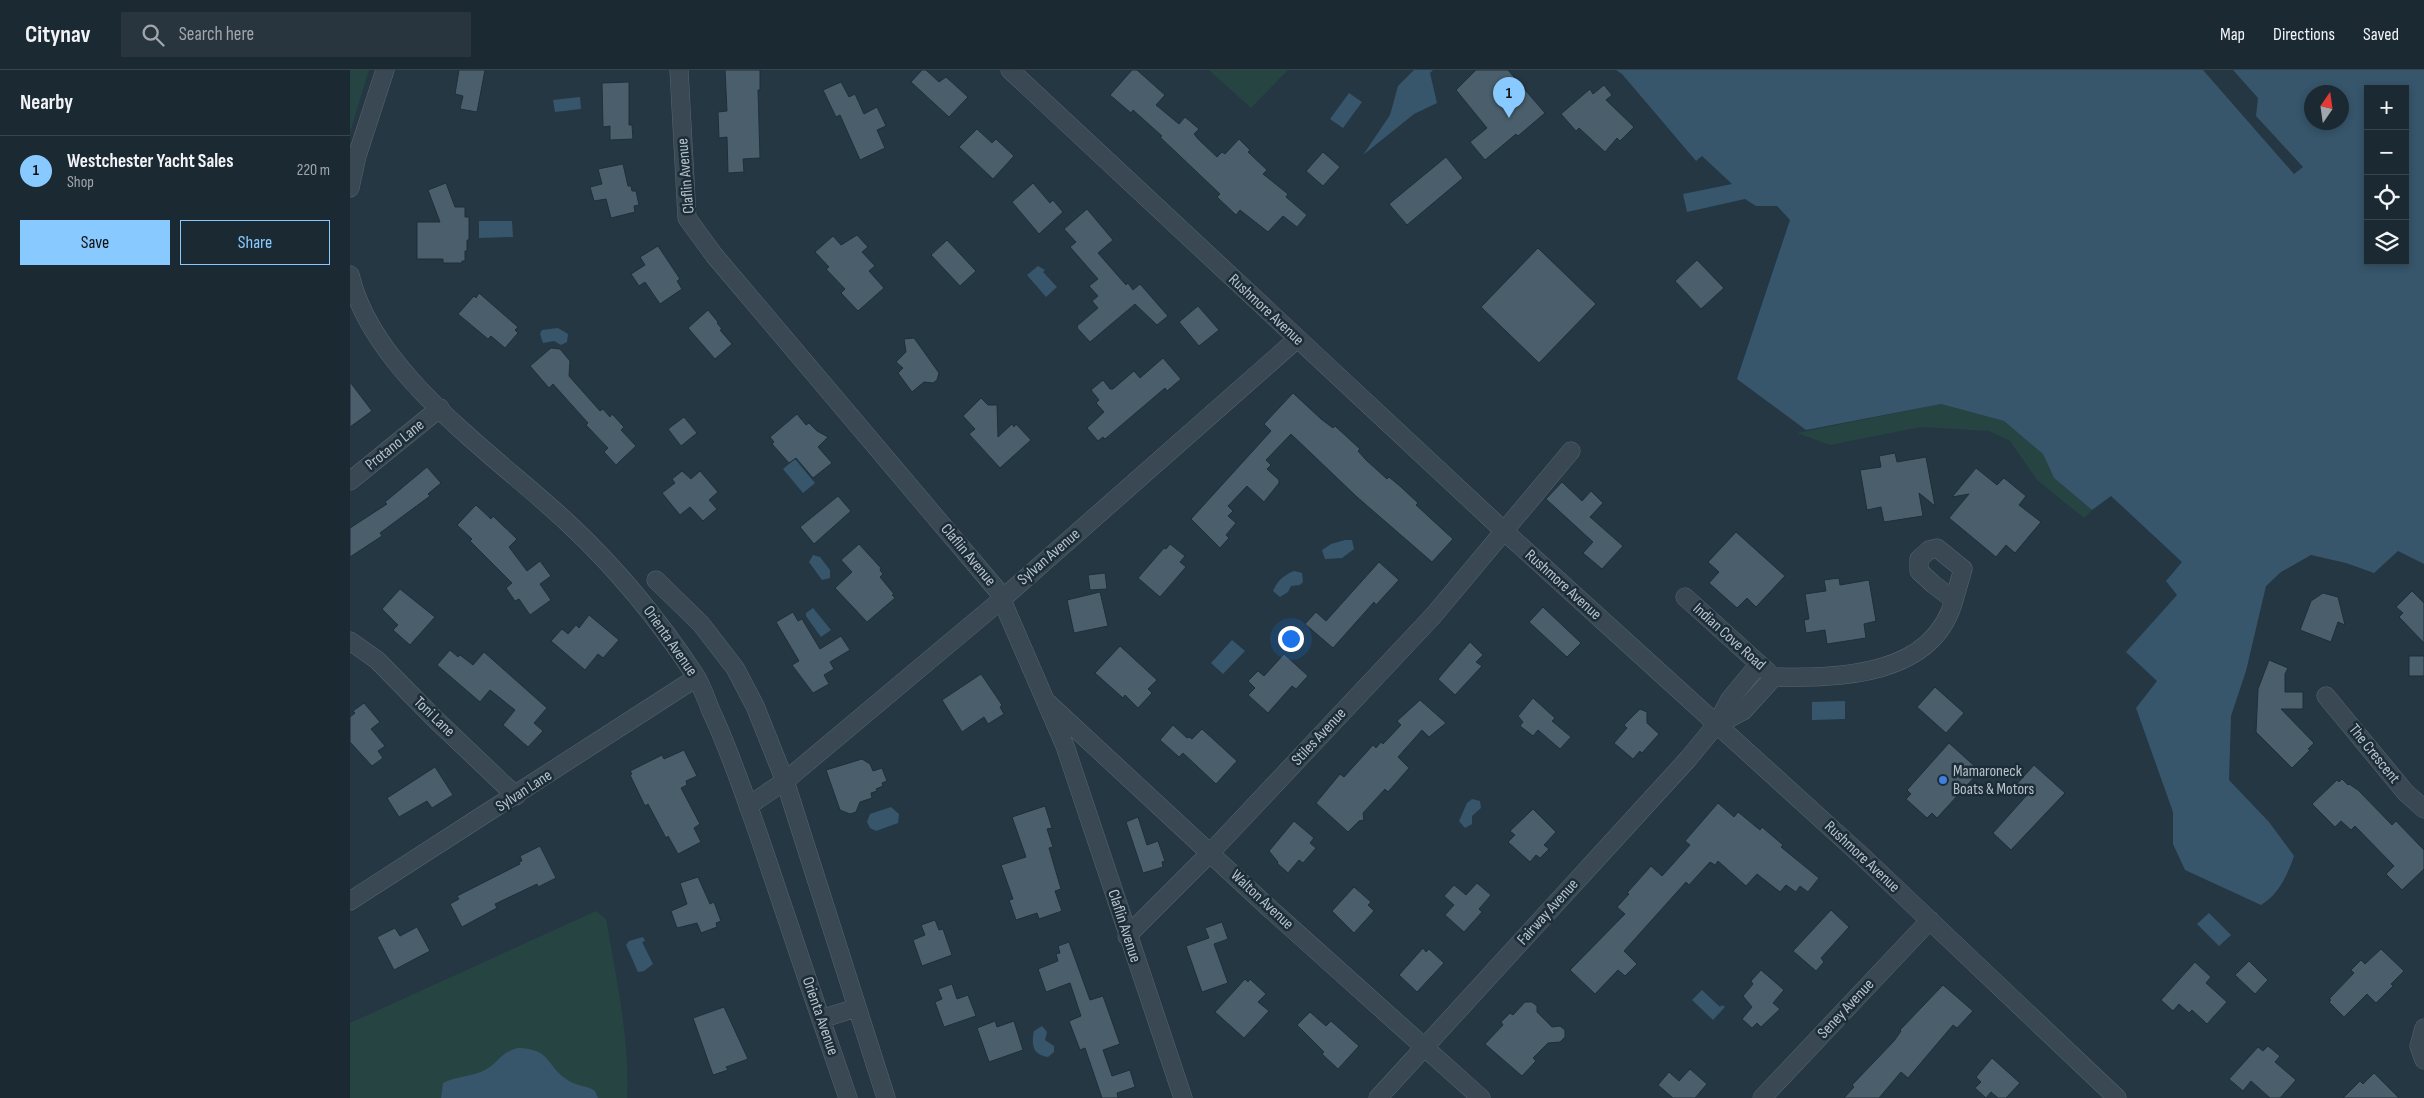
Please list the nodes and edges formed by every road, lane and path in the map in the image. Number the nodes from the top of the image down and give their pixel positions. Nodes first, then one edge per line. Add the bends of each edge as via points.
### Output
1 (385, 70) edge
2 (679, 70) edge
3 (1010, 70) edge
4 (350, 188) edge
5 (350, 275) edge
6 (1297, 339) junction
7 (440, 408) junction
8 (1571, 451) dead end
9 (350, 481) edge
10 (1504, 531) junction
11 (656, 580) dead end
12 (1685, 597) dead end
13 (1001, 600) junction
14 (1954, 600) dead end
15 (350, 641) edge
16 (1759, 664) junction
17 (1774, 677) junction
18 (696, 678) junction
19 (2326, 696) dead end
20 (1044, 699) junction
21 (1716, 725) junction
22 (785, 781) junction
23 (516, 796) junction
24 (748, 806) junction
25 (2424, 809) edge
26 (1211, 852) junction
27 (350, 901) edge
28 (1930, 920) junction
29 (1127, 936) junction
30 (856, 1008) junction
31 (821, 1019) junction
32 (2424, 1028) edge
33 (1425, 1046) junction
34 (2424, 1060) edge
35 (848, 1098) edge
36 (886, 1098) edge
37 (1183, 1098) edge
38 (1378, 1098) edge
39 (1481, 1098) edge
40 (1762, 1098) edge
41 (2117, 1098) edge

1 - 4 street
2 - 13 street, Claflin Avenue via 687,218 714,255 998,591
3 - 6 street, Rushmore Avenue
5 - 7 street, Orienta Avenue via 371,326 397,366
6 - 10 street, Rushmore Avenue
6 - 13 street, Sylvan Avenue
7 - 9 street, Protano Lane
7 - 18 street, Orienta Avenue via 577,532 649,610
8 - 10 street, Stiles Avenue
10 - 21 street, Rushmore Avenue
10 - 26 street, Stiles Avenue via 1433,616
11 - 22 street, Orienta Avenue via 701,624 735,668 755,706
12 - 16 street, Indian Cove Road
13 - 20 street, Claflin Avenue
13 - 22 street, Sylvan Avenue
14 - 17 street, Indian Cove Road via 1950,614 1932,639 1906,660 1872,671 1813,678
15 - 23 street, Toni Lane via 377,660
16 - 17 street, Indian Cove Road
16 - 21 street via 1730,699
17 - 21 street, Indian Cove Road via 1743,710
18 - 23 street, Sylvan Lane
18 - 24 street, Orienta Avenue via 722,734
19 - 25 street, The Crescent via 2406,793
20 - 26 street, Walton Avenue
20 - 29 street, Claflin Avenue via 1065,746
21 - 28 street, Rushmore Avenue
21 - 33 street, Fairway Avenue
22 - 24 street, Sylvan Avenue
22 - 30 street, Orienta Avenue
23 - 27 street, Sylvan Lane
24 - 31 street, Orienta Avenue
26 - 29 street, Stiles Avenue
26 - 33 street, Walton Avenue
28 - 40 street, Seney Avenue
28 - 41 street, Rushmore Avenue
29 - 37 street, Claflin Avenue
30 - 31 street
30 - 36 street, Orienta Avenue
31 - 35 street, Orienta Avenue
32 - 34 street via 2419,1046
33 - 38 street, Fairway Avenue
33 - 39 street, Walton Avenue

